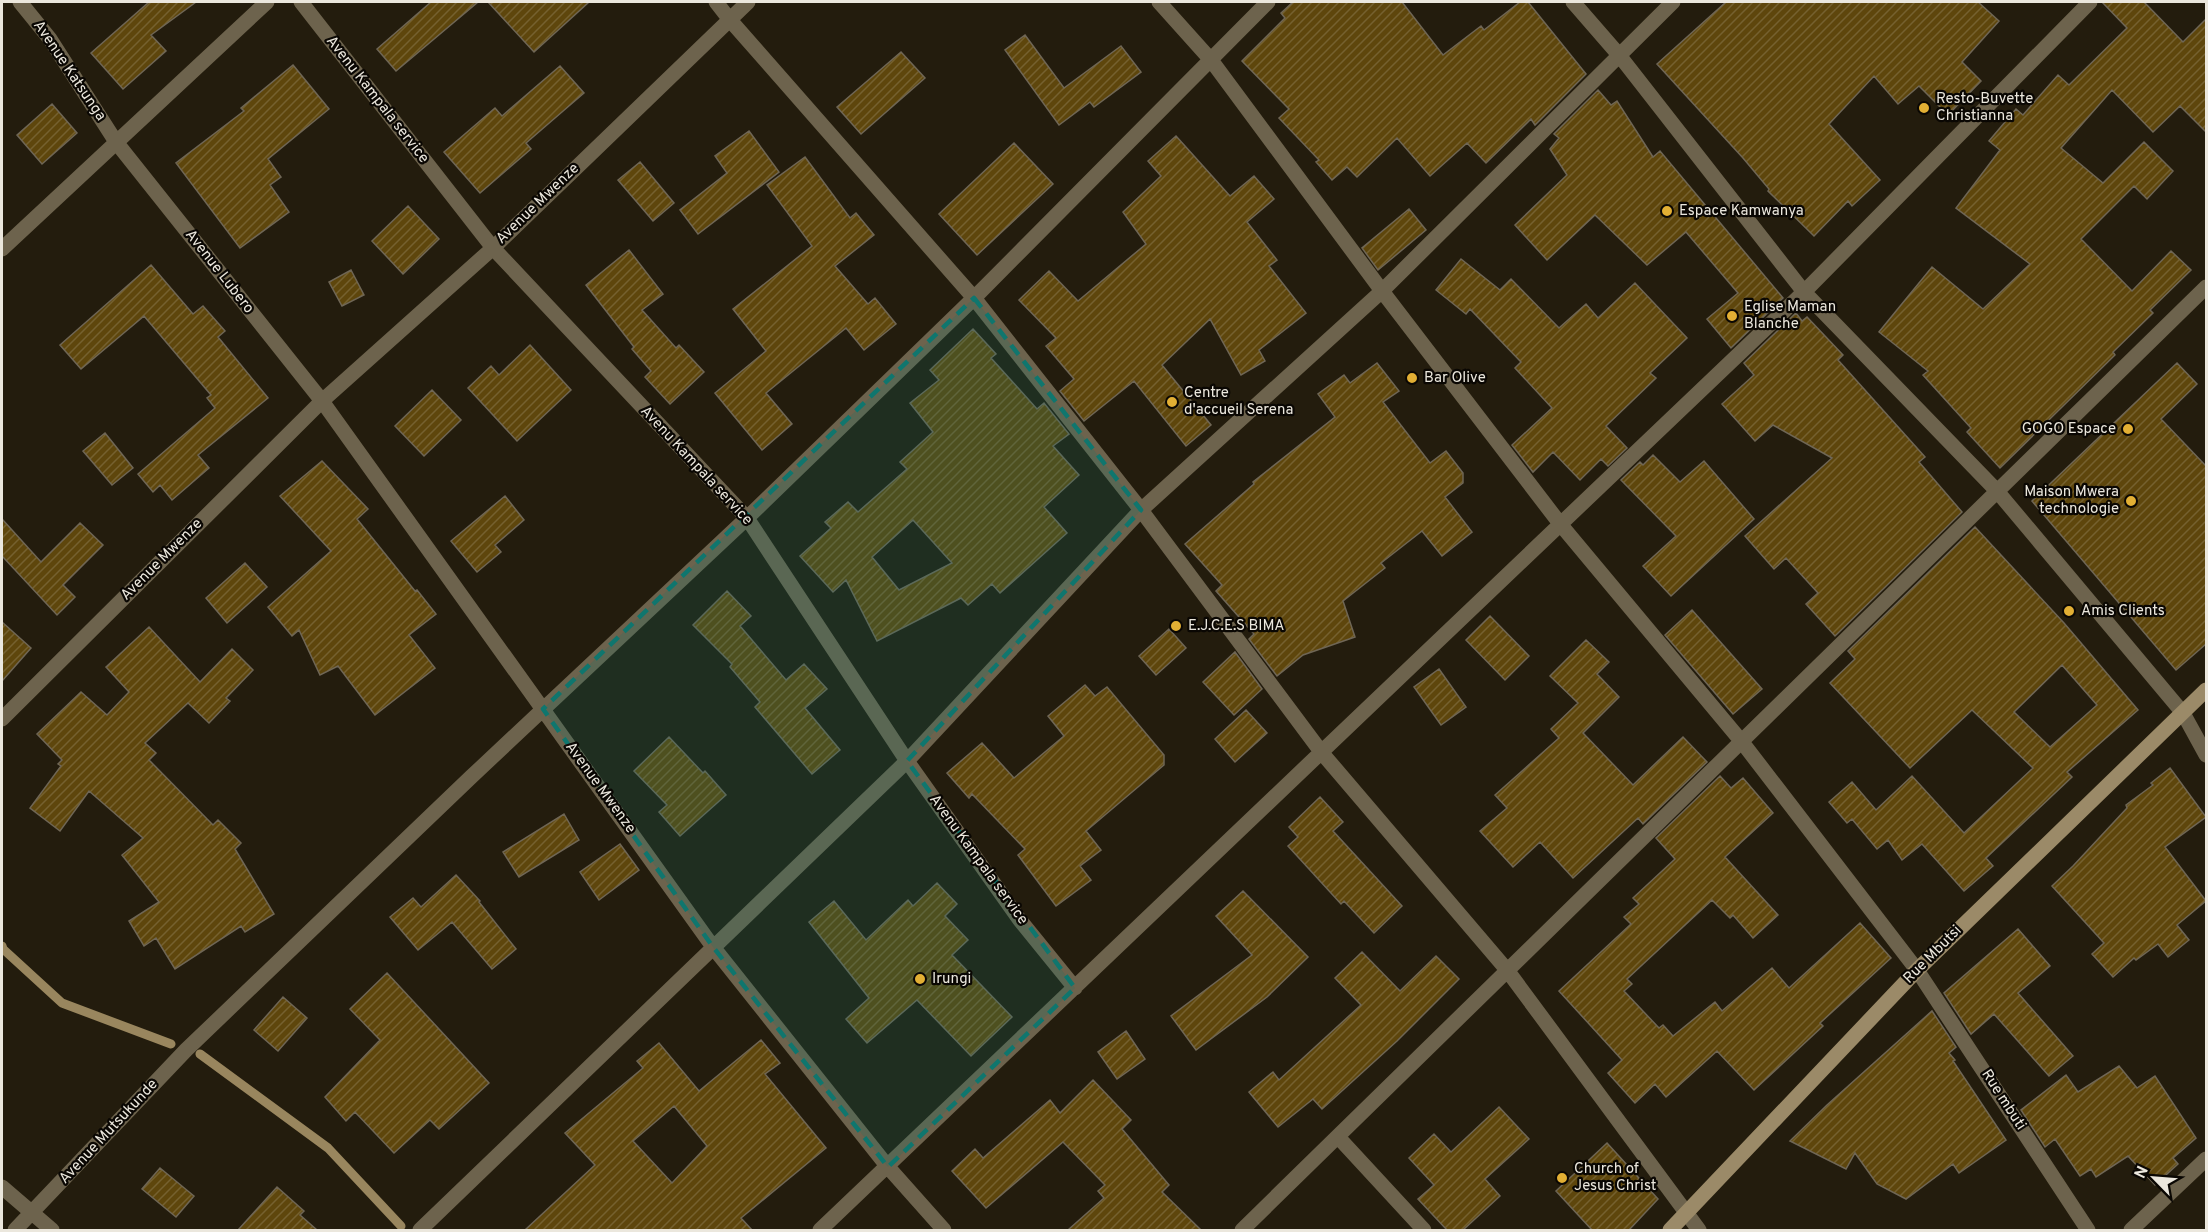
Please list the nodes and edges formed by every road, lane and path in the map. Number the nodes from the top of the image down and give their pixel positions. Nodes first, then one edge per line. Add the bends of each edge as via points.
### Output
1 (20, 2) edge
2 (267, 2) edge
3 (301, 2) edge
4 (716, 2) edge
5 (748, 2) edge
6 (1159, 2) edge
7 (1268, 2) edge
8 (1573, 2) edge
9 (1673, 2) edge
10 (2090, 2) edge
11 (730, 20) junction
12 (1619, 55) junction
13 (1211, 60) junction
14 (116, 142) junction
15 (493, 248) junction
16 (2, 249) edge
17 (2206, 287) edge
18 (1382, 291) junction
19 (1804, 292) junction
20 (974, 298) junction
21 (322, 401) junction
22 (1997, 491) junction
23 (1141, 510) junction
24 (747, 518) junction
25 (1561, 525) junction
26 (2206, 690) edge
27 (543, 709) junction
28 (4, 710) edge
29 (2183, 713) junction
30 (1742, 742) junction
31 (1322, 753) junction
32 (2206, 755) edge
33 (907, 761) junction
34 (713, 947) junction
35 (1507, 970) junction
36 (1917, 970) junction
37 (1075, 988) junction
38 (1339, 1138) junction
39 (2206, 1159) edge
40 (888, 1167) junction
41 (2, 1187) edge
42 (33, 1213) junction
43 (1688, 1214) junction
44 (15, 1230) edge
45 (52, 1230) edge
46 (420, 1230) edge
47 (820, 1230) edge
48 (944, 1230) edge
49 (1242, 1230) edge
50 (1424, 1230) edge
51 (1670, 1230) edge
52 (1699, 1230) edge
53 (2088, 1230) edge
54 (2131, 1230) edge

1 - 14 street, Avenue Katsunga via 50,39
2 - 14 street
3 - 15 street, Avenu Kampala service
4 - 11 street
5 - 11 street, Avenue Mwenze
6 - 13 street, Rue mbuti
7 - 13 street, Avenue Mutsukunde
8 - 12 street
9 - 12 street
10 - 19 street
11 - 15 street, Avenue Mwenze
11 - 20 street
12 - 18 street
12 - 19 street
13 - 18 street, Rue mbuti
13 - 20 street, Avenue Mutsukunde
14 - 16 street
14 - 21 street, Avenue Lubero
15 - 21 street, Avenue Mwenze
15 - 24 street, Avenu Kampala service
17 - 22 street
18 - 23 street
18 - 25 street, Rue mbuti
19 - 22 street
19 - 25 street
20 - 23 street
20 - 24 street, Avenue Mutsukunde
21 - 27 street, Avenue Mwenze
21 - 28 street, Avenue Mwenze
22 - 29 street
22 - 30 street
23 - 31 street
23 - 33 street
24 - 27 street, Avenue Mutsukunde
24 - 33 street, Avenu Kampala service
25 - 30 street, Rue mbuti
25 - 31 street
26 - 29 street, Rue Mbutsi
27 - 34 street, Avenue Mwenze
27 - 42 street, Avenue Mutsukunde via 186,1050
29 - 32 street
29 - 36 street, Rue Mbutsi
30 - 35 street
30 - 36 street, Rue mbuti
31 - 35 street
31 - 37 street
33 - 34 street
33 - 37 street, Avenu Kampala service via 1019,919
34 - 40 street, Avenue Mwenze
34 - 46 street
35 - 38 street
35 - 43 street
36 - 43 street, Rue Mbutsi
36 - 53 street, Rue mbuti
37 - 40 street
38 - 49 street
38 - 50 street
39 - 54 street
40 - 47 street
40 - 48 street, Avenue Mwenze
41 - 42 street
42 - 44 street, Avenue Mutsukunde
42 - 45 street
43 - 51 street, Rue Mbutsi
43 - 52 street

